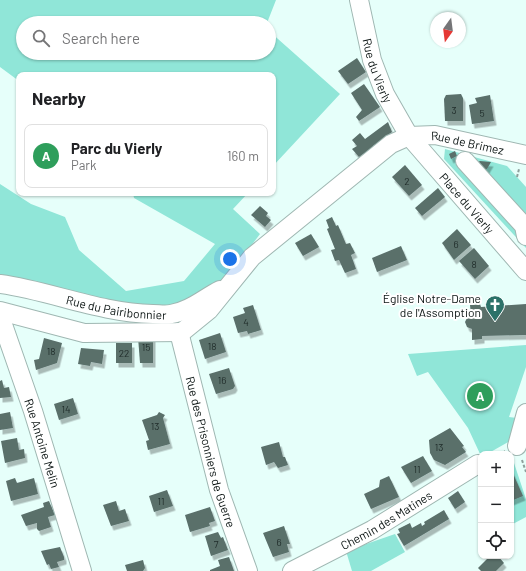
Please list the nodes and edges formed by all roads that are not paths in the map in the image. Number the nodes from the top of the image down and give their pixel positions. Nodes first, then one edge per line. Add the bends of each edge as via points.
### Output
1 (358, 0) edge
2 (409, 136) junction
3 (526, 155) edge
4 (465, 161) dead end
5 (526, 236) edge
6 (526, 271) edge
7 (0, 284) edge
8 (228, 287) junction
9 (0, 310) edge
10 (0, 316) edge
11 (181, 332) junction
12 (526, 413) edge
13 (517, 446) dead end
14 (478, 464) dead end
15 (82, 571) edge
16 (248, 571) edge
17 (292, 571) edge

1 - 2 street, Rue du Vierly via 372,60 385,94
2 - 3 street, Rue de Brimez via 435,135
2 - 6 street, Place du Vierly
2 - 8 street, Rue du Pairibonnier via 391,144 252,257
4 - 5 street via 524,226
7 - 8 street, Rue du Pairibonnier via 117,311 158,314 171,314 192,307 211,294
8 - 11 street, Rue du Pairibonnier via 209,310
9 - 11 street via 84,333
10 - 15 street, Rue Antoine Melin via 33,411
11 - 16 street, Rue des Prisonniers de Guerre via 219,490
12 - 13 street
14 - 17 street, Chemin des Matines via 372,530

